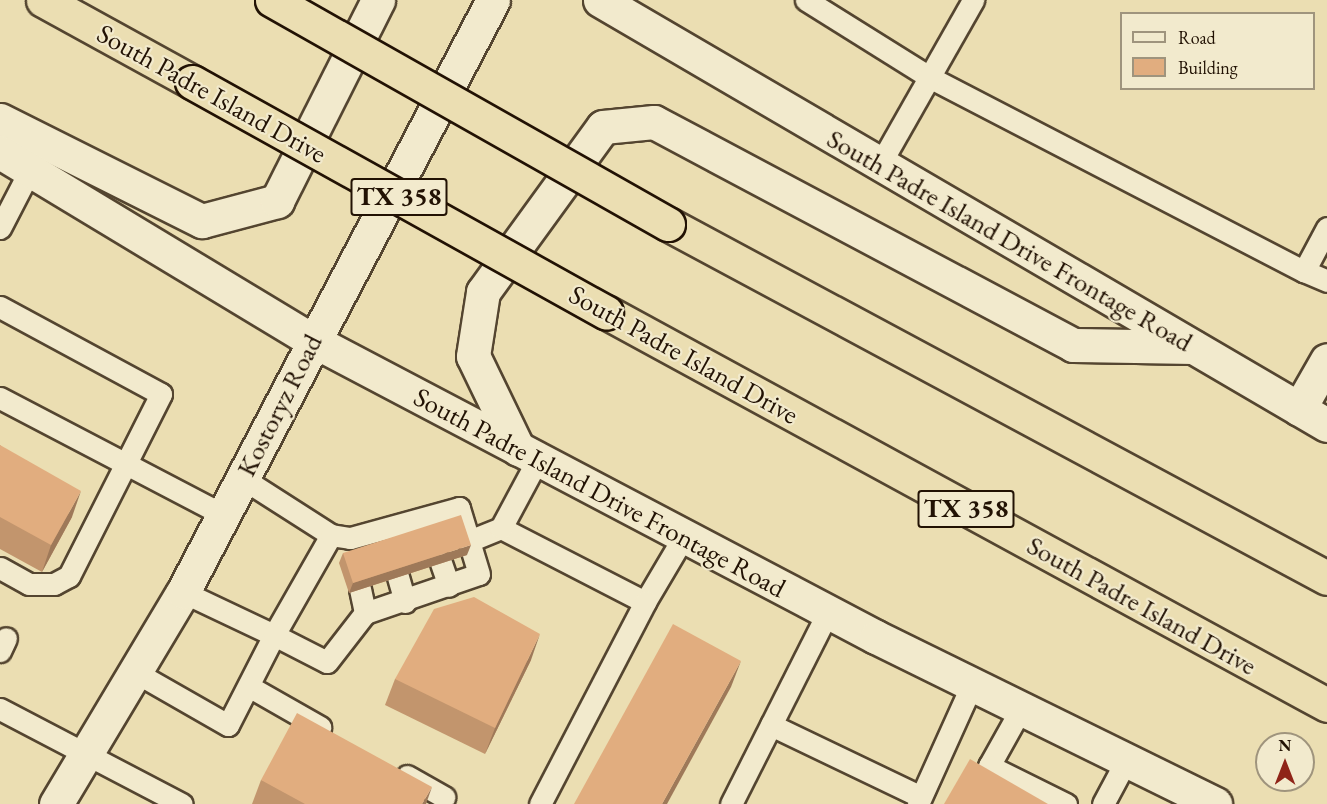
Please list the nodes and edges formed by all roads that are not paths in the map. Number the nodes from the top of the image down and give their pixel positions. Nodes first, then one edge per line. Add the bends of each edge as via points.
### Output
1 (43, 0) edge
2 (272, 0) edge
3 (378, 0) edge
4 (493, 0) edge
5 (600, 0) edge
6 (806, 0) edge
7 (973, 0) edge
8 (929, 77) junction
9 (0, 120) edge
10 (0, 152) edge
11 (880, 164) junction
12 (30, 170) junction
13 (0, 228) edge
14 (1327, 228) edge
15 (1304, 271) junction
16 (1327, 281) edge
17 (0, 307) edge
18 (312, 340) junction
19 (1193, 348) junction
20 (1327, 360) edge
21 (0, 398) edge
22 (1299, 409) junction
23 (1327, 425) edge
24 (528, 454) junction
25 (126, 463) junction
26 (242, 478) junction
27 (224, 515) junction
28 (501, 528) junction
29 (684, 536) junction
30 (470, 541) junction
31 (345, 544) junction
32 (441, 562) edge
33 (0, 567) edge
34 (398, 577) edge
35 (1327, 578) edge
36 (449, 586) junction
37 (360, 589) edge
38 (183, 592) junction
39 (405, 602) junction
40 (645, 602) junction
41 (828, 612) junction
42 (365, 613) junction
43 (274, 635) junction
44 (135, 672) junction
45 (973, 682) junction
46 (250, 687) junction
47 (1327, 705) edge
48 (1022, 707) junction
49 (0, 709) edge
50 (771, 725) junction
51 (342, 739) edge
52 (87, 753) junction
53 (1127, 759) junction
54 (393, 768) edge
55 (444, 797) dead end
56 (920, 801) edge
57 (56, 804) edge
58 (182, 804) edge
59 (540, 804) edge
60 (731, 804) edge
61 (1066, 804) edge
62 (1103, 804) edge
63 (1215, 804) edge

1 - 47 highway, South Padre Island Drive / TX 358, bridge
2 - 35 highway, bridge via 668,224
3 - 9 main road via 277,201 202,221
4 - 18 main road, Kostoryz Road
5 - 11 main road, South Padre Island Drive Frontage Road
6 - 8 lane
7 - 8 lane
8 - 11 lane
8 - 15 lane
10 - 12 main road, South Padre Island Drive Frontage Road
11 - 19 main road, South Padre Island Drive Frontage Road
12 - 13 lane
12 - 18 main road, South Padre Island Drive Frontage Road
14 - 15 lane
15 - 16 lane
17 - 25 lane via 161,394
18 - 24 main road, South Padre Island Drive Frontage Road
18 - 26 main road, Kostoryz Road
19 - 22 main road, South Padre Island Drive Frontage Road
19 - 24 main road via 1073,345 654,122 603,127 483,292 473,356
20 - 22 main road
21 - 25 lane
22 - 23 main road, South Padre Island Drive Frontage Road
24 - 28 lane
24 - 29 main road, South Padre Island Drive Frontage Road
25 - 27 lane
25 - 33 lane via 69,576 54,584 30,584
26 - 27 main road, Kostoryz Road
26 - 31 lane
27 - 38 main road, Kostoryz Road
28 - 30 lane
28 - 40 lane
29 - 40 lane
29 - 41 main road, South Padre Island Drive Frontage Road
30 - 31 lane via 459,508 431,525 389,538
30 - 36 lane via 479,574
31 - 43 lane
32 - 36 lane
34 - 39 lane
36 - 39 lane
37 - 42 lane
38 - 43 lane
38 - 44 main road, Kostoryz Road
39 - 42 lane
40 - 59 lane
41 - 45 main road, South Padre Island Drive Frontage Road
41 - 50 lane
42 - 43 lane via 327,662
43 - 46 lane
44 - 46 lane via 228,725
44 - 52 main road, Kostoryz Road
45 - 48 main road, South Padre Island Drive Frontage Road
45 - 56 lane
46 - 51 lane
48 - 53 main road, South Padre Island Drive Frontage Road
48 - 61 lane via 989,766
49 - 52 lane
50 - 56 lane
50 - 60 lane
52 - 57 main road, Kostoryz Road
52 - 58 lane
53 - 62 lane
53 - 63 main road, South Padre Island Drive Frontage Road
54 - 55 lane

